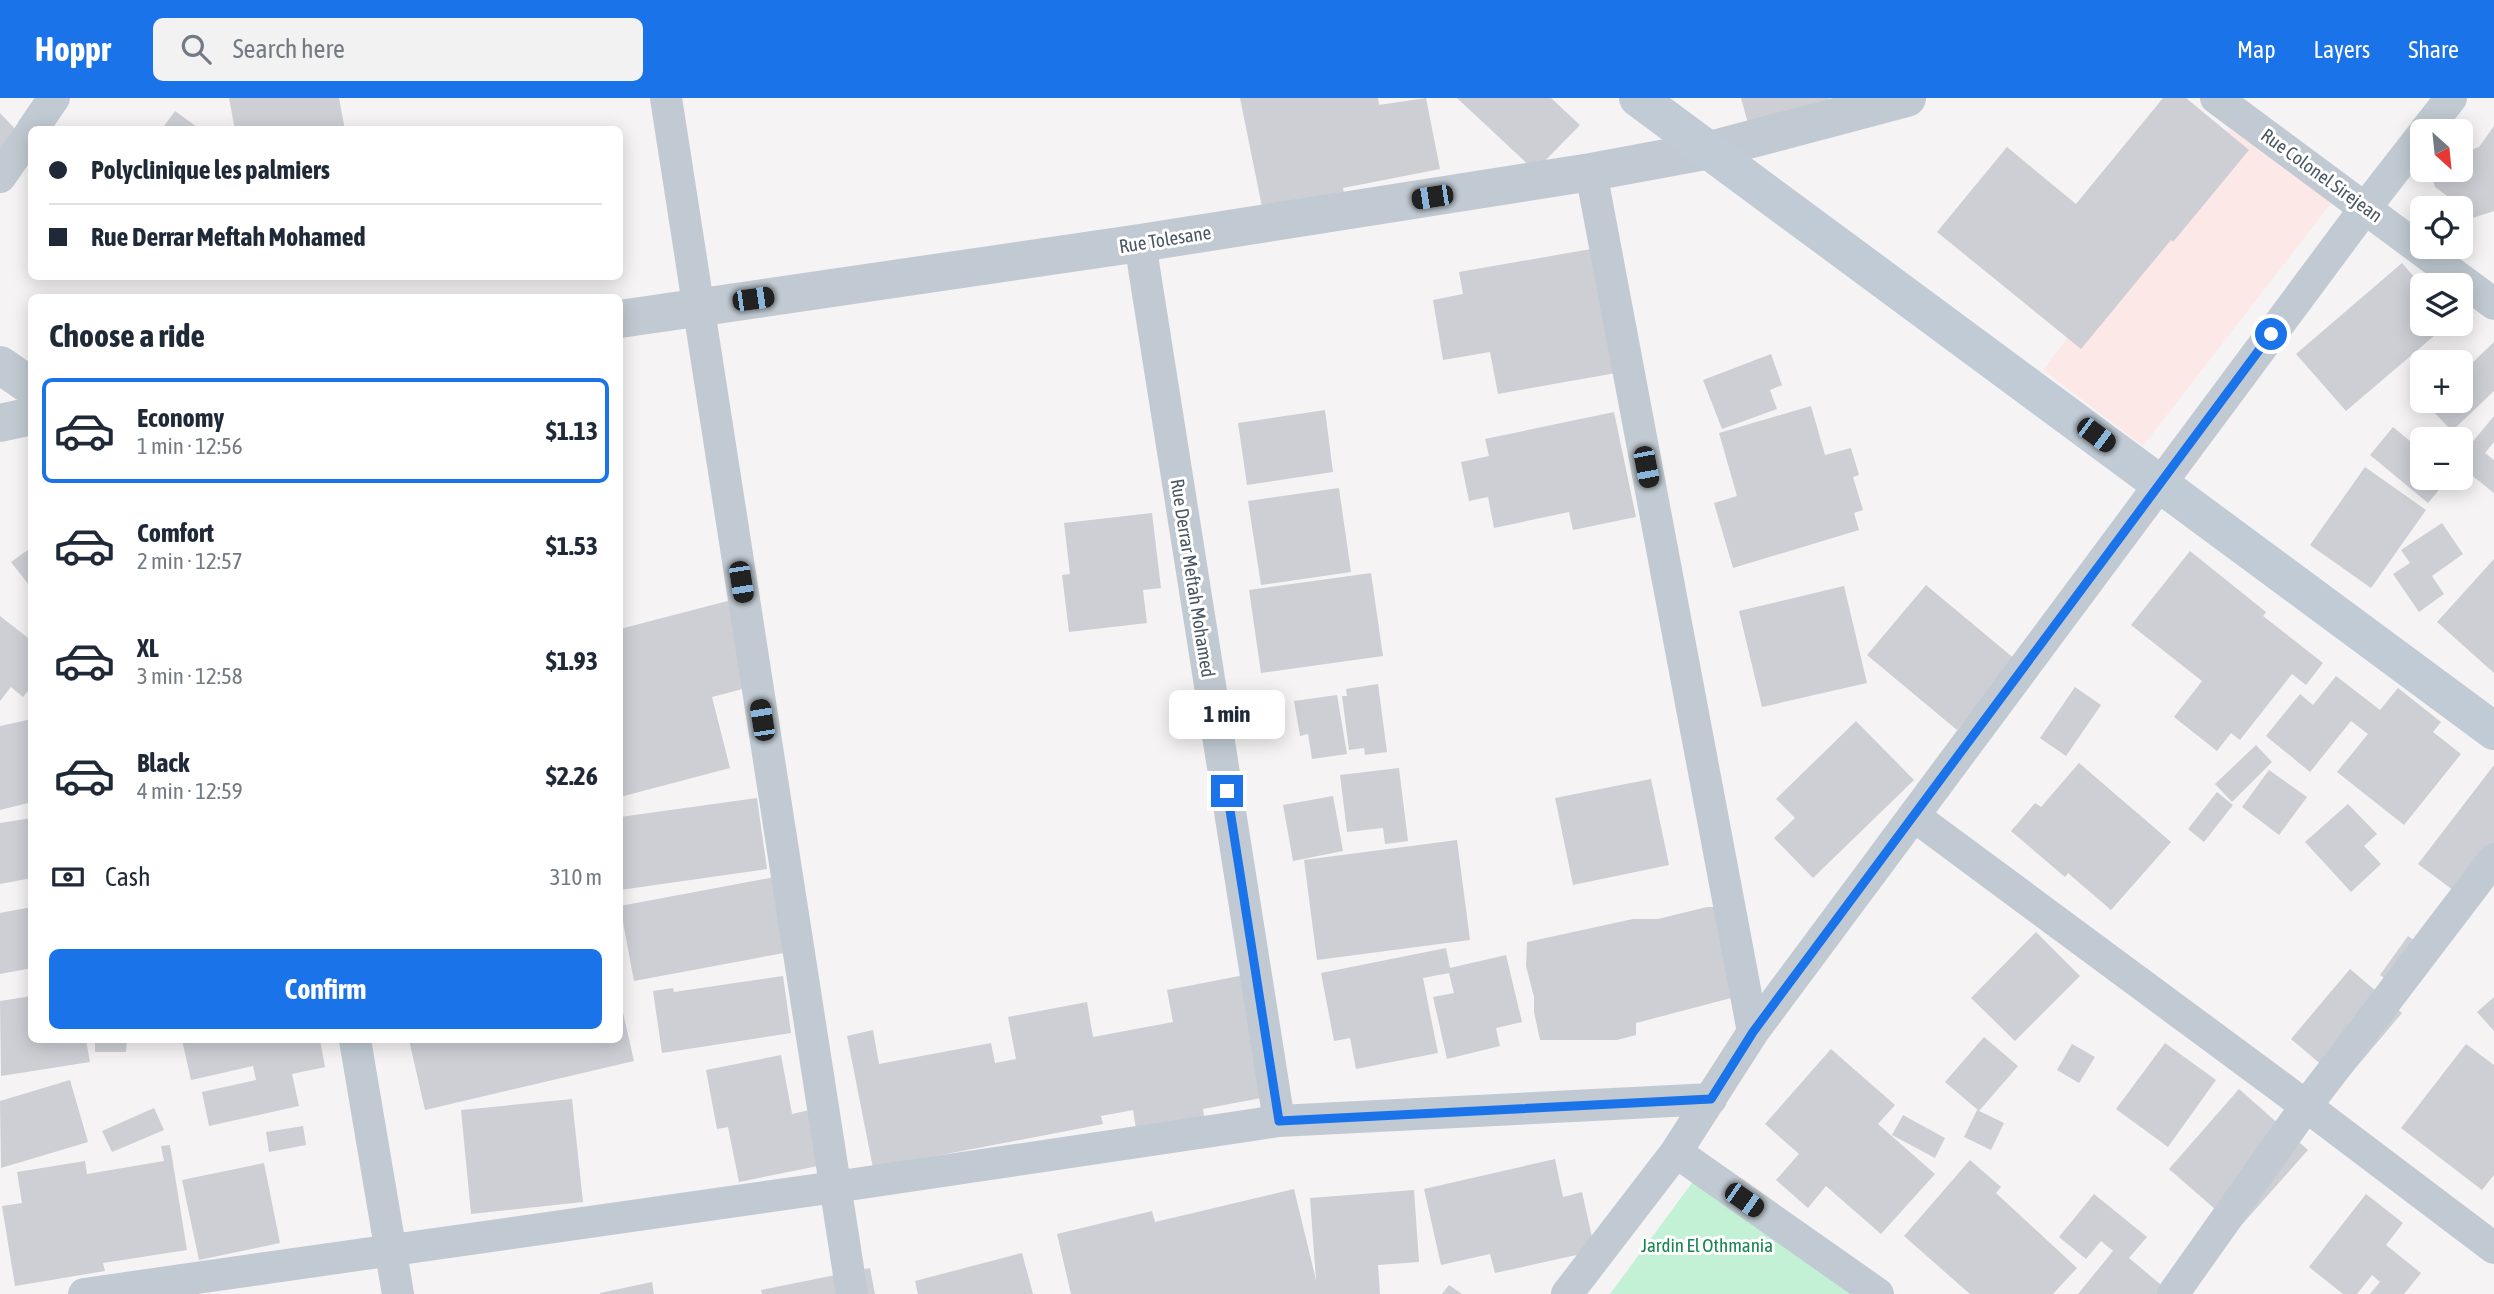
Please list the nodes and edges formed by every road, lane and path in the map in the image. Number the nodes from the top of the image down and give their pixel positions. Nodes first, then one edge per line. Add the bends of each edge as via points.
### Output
1 (54, 98) edge
2 (666, 98) edge
3 (1638, 98) edge
4 (1907, 98) edge
5 (2216, 98) edge
6 (2451, 98) edge
7 (2435, 119) edge
8 (35, 126) edge
9 (28, 136) edge
10 (1710, 150) junction
11 (2410, 151) edge
12 (1591, 172) junction
13 (0, 177) edge
14 (2366, 207) junction
15 (1140, 243) junction
16 (2494, 304) edge
17 (698, 308) junction
18 (623, 319) edge
19 (0, 365) edge
20 (28, 384) edge
21 (28, 417) edge
22 (0, 424) edge
23 (2160, 483) junction
24 (2494, 731) edge
25 (1914, 816) junction
26 (2494, 859) edge
27 (1753, 1032) junction
28 (356, 1043) edge
29 (1711, 1099) junction
30 (2306, 1106) junction
31 (1279, 1121) junction
32 (1676, 1152) junction
33 (835, 1187) junction
34 (2494, 1248) edge
35 (391, 1251) junction
36 (84, 1294) edge
37 (398, 1294) edge
38 (852, 1294) edge
39 (1567, 1294) edge
40 (1878, 1294) edge
41 (2173, 1294) edge

1 - 8 street
2 - 17 street
3 - 10 main road
4 - 10 street, Rue Tolesane
5 - 14 street, Rue Colonel Sirejean
6 - 7 street
9 - 13 street
10 - 12 street, Rue Tolesane
10 - 23 main road
11 - 14 street
12 - 15 street, Rue Tolesane
12 - 27 street
14 - 16 street, Rue Colonel Sirejean
14 - 23 street
15 - 17 street, Rue Tolesane
15 - 31 street, Rue Derrar Meftah Mohamed
17 - 18 street, Rue Tolesane
17 - 33 street
19 - 20 street
21 - 22 street
23 - 24 main road
23 - 25 street
25 - 27 street
25 - 30 street
26 - 30 street
27 - 29 street
28 - 35 street
29 - 31 street
29 - 32 street
30 - 34 street
30 - 41 street
31 - 33 street
32 - 39 street
32 - 40 street
33 - 35 street
33 - 38 street
35 - 36 street
35 - 37 street

